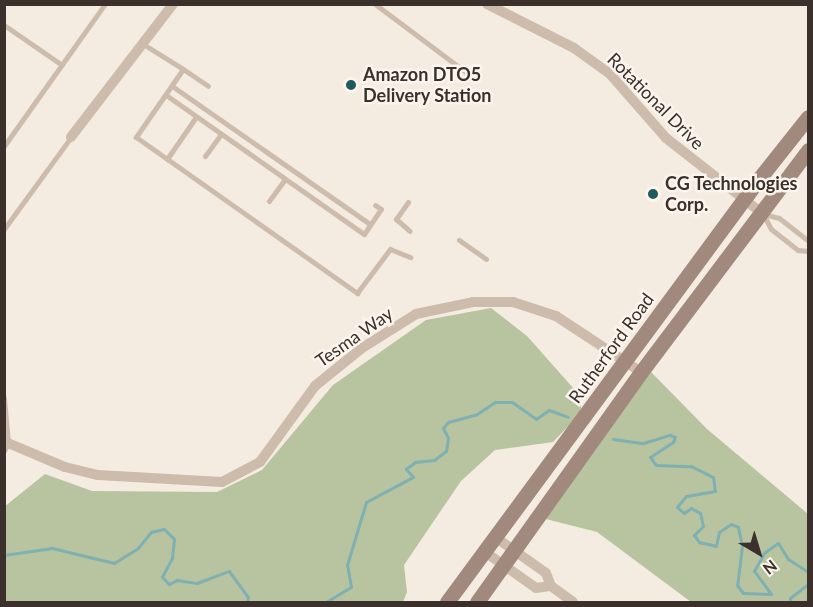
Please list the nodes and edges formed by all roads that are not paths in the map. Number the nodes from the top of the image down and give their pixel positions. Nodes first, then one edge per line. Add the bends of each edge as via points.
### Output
1 (105, 4) edge
2 (173, 4) edge
3 (487, 4) edge
4 (374, 5) edge
5 (4, 25) edge
6 (143, 44) junction
7 (62, 65) junction
8 (183, 69) junction
9 (471, 76) dead end
10 (172, 86) junction
11 (207, 86) dead end
12 (166, 95) junction
13 (196, 117) junction
14 (808, 117) edge
15 (221, 134) junction
16 (71, 137) joint
17 (4, 146) edge
18 (808, 150) edge
19 (205, 156) dead end
20 (166, 159) junction
21 (285, 179) junction
22 (744, 199) junction
23 (269, 201) dead end
24 (408, 202) dead end
25 (375, 205) dead end
26 (763, 214) junction
27 (370, 224) junction
28 (4, 229) edge
29 (410, 231) dead end
30 (459, 240) dead end
31 (808, 241) edge
32 (808, 251) edge
33 (410, 257) dead end
34 (486, 259) dead end
35 (626, 361) junction
36 (641, 372) junction
37 (4, 398) edge
38 (6, 447) edge
39 (495, 537) junction
40 (513, 550) junction
41 (484, 552) junction
42 (503, 565) junction
43 (551, 586) junction
44 (447, 603) edge
45 (477, 603) edge
46 (573, 603) edge

1 - 7 lane
2 - 6 street
3 - 22 street, Rotational Drive via 574,48 610,74 666,138
4 - 9 lane
5 - 7 lane
6 - 8 lane
6 - 16 street
7 - 17 lane
8 - 10 lane
8 - 11 lane
10 - 12 lane
10 - 27 lane
12 - 13 lane
12 - 20 lane via 136,137
13 - 15 lane
13 - 20 lane
14 - 22 main road, Rutherford Road
15 - 19 lane
15 - 21 lane
16 - 28 lane
18 - 26 main road
20 - 33 lane via 357,293 390,249
21 - 23 lane
21 - 27 lane via 364,234
22 - 26 street, Rotational Drive
22 - 35 main road, Rutherford Road
24 - 29 lane via 396,219
25 - 27 lane via 381,209
26 - 31 lane via 779,218
26 - 32 lane via 771,229 798,250
26 - 36 main road
30 - 34 lane
35 - 36 street, Tesma Way
35 - 38 street, Tesma Way via 589,334 536,308 513,302 473,302 416,314 362,348 315,386 261,462 222,482 98,475
35 - 39 main road, Rutherford Road
36 - 40 main road
37 - 38 lane
39 - 40 street
39 - 41 main road, Rutherford Road
40 - 42 main road
40 - 43 street via 546,573
41 - 42 street
41 - 44 main road, Rutherford Road
42 - 43 street via 536,588
42 - 45 main road
43 - 46 street

